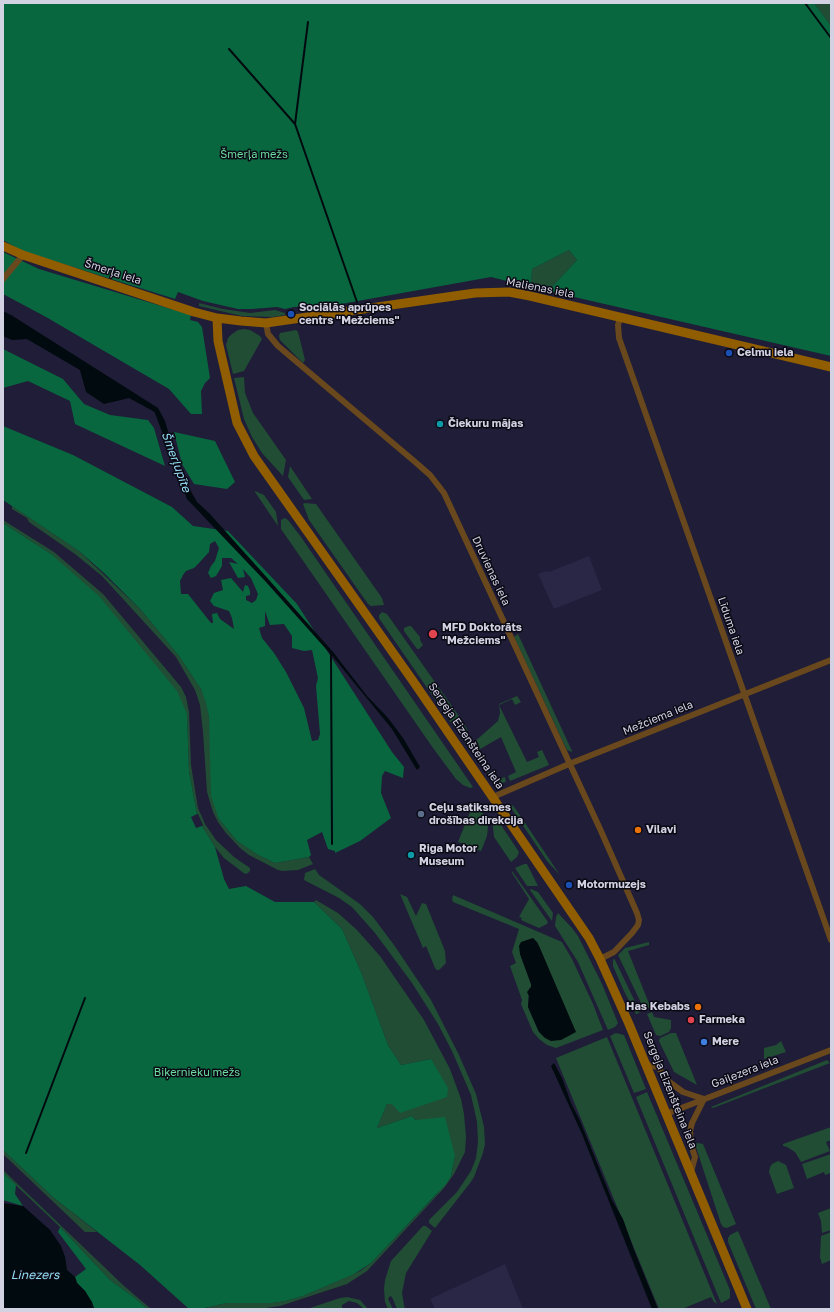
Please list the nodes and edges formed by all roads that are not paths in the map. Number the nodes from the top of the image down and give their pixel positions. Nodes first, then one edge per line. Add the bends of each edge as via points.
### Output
1 (3, 246) edge
2 (23, 255) junction
3 (3, 279) edge
4 (217, 318) junction
5 (620, 318) junction
6 (266, 323) junction
7 (831, 367) edge
8 (831, 660) edge
9 (744, 694) junction
10 (569, 764) junction
11 (493, 797) junction
12 (831, 940) edge
13 (600, 959) junction
14 (831, 1050) edge
15 (646, 1065) junction
16 (704, 1099) junction
17 (666, 1114) junction
18 (690, 1172) junction
19 (747, 1309) edge

1 - 2 street, Šmerļa iela
2 - 3 street
2 - 4 street, Šmerļa iela
4 - 6 street, Malienas iela
4 - 11 street, Sergeja Eizenšteina iela via 218,341 236,423 251,450
5 - 6 street, Malienas iela via 530,296 509,292 486,292
5 - 7 street, Malienas iela
5 - 9 street, Līduma iela via 620,338
6 - 10 street, Druvienas iela via 268,334 278,346 439,485
8 - 9 street, Mežciema iela
9 - 10 street, Mežciema iela
9 - 12 street, Līduma iela
10 - 11 street, Mežciema iela
10 - 13 street, Druvienas iela via 639,920 632,933 618,948
11 - 13 street, Sergeja Eizenšteina iela via 589,938
13 - 15 street, Sergeja Eizenšteina iela
14 - 16 street, Gaiļezera iela
15 - 16 street via 658,1067 668,1081 683,1092
15 - 17 street, Sergeja Eizenšteina iela
16 - 17 street, Gaiļezera iela
16 - 18 street via 690,1131 695,1157
17 - 18 street, Sergeja Eizenšteina iela
18 - 19 street, Sergeja Eizenšteina iela

